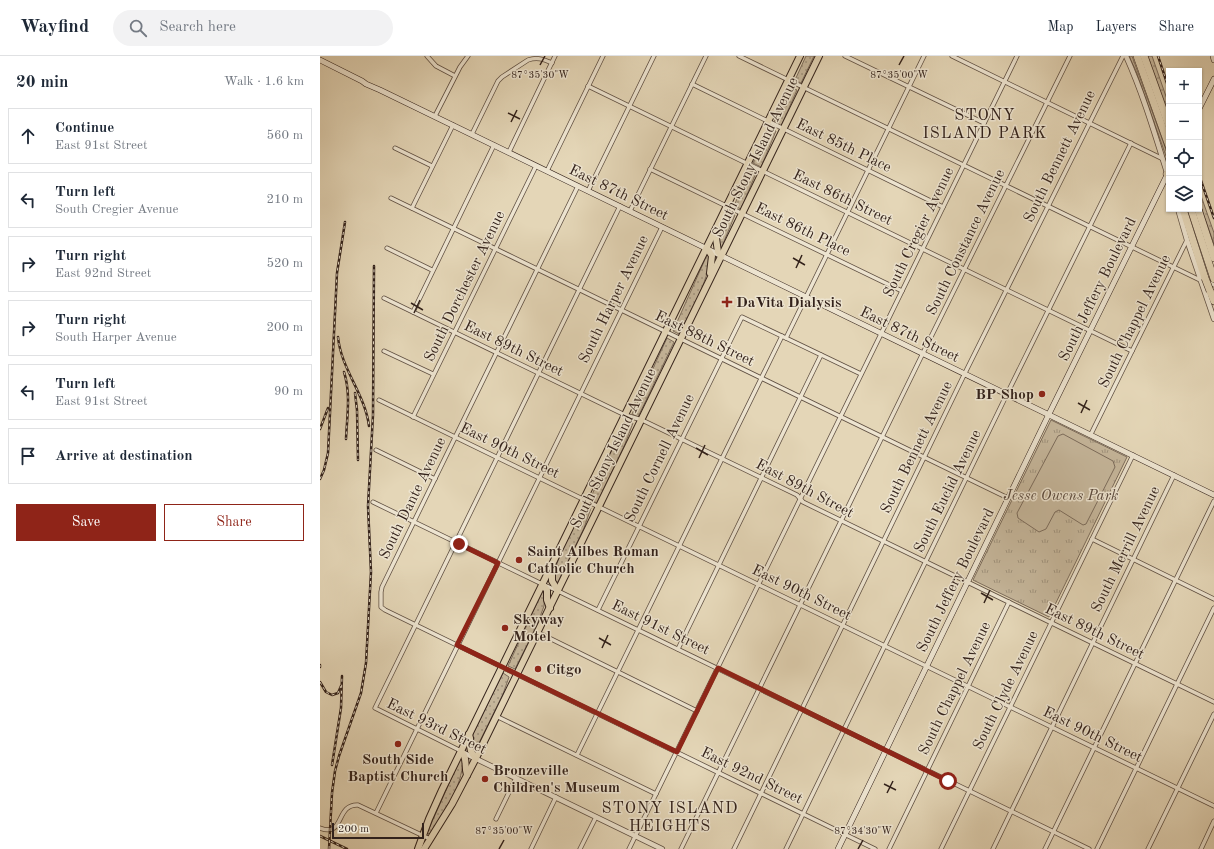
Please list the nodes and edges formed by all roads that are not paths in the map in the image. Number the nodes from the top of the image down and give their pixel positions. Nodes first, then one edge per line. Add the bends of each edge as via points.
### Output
1 (426, 56) edge
2 (468, 56) edge
3 (556, 56) edge
4 (602, 56) edge
5 (654, 56) edge
6 (706, 56) edge
7 (739, 56) edge
8 (800, 56) edge
9 (819, 56) edge
10 (845, 56) edge
11 (924, 56) edge
12 (952, 56) edge
13 (1017, 56) edge
14 (1070, 56) edge
15 (1122, 56) edge
16 (1126, 56) edge
17 (1137, 56) edge
18 (1144, 56) edge
19 (1213, 56) edge
20 (320, 60) edge
21 (1214, 60) edge
22 (552, 63) junction
23 (455, 76) junction
24 (788, 80) junction
25 (1214, 80) edge
26 (1004, 82) junction
27 (692, 84) junction
28 (588, 86) junction
29 (909, 87) junction
30 (804, 88) junction
31 (1047, 103) junction
32 (1202, 104) edge
33 (630, 106) junction
34 (435, 116) junction
35 (1166, 118) edge
36 (768, 122) junction
37 (984, 123) junction
38 (1089, 123) junction
39 (453, 125) junction
40 (671, 127) junction
41 (783, 129) junction
42 (888, 129) junction
43 (472, 134) junction
44 (1167, 140) edge
45 (1131, 143) junction
46 (494, 145) junction
47 (395, 148) dead end
48 (509, 152) junction
49 (1164, 159) junction
50 (747, 164) junction
51 (963, 165) junction
52 (1166, 165) edge
53 (432, 166) junction
54 (536, 166) junction
55 (650, 169) junction
56 (868, 170) junction
57 (547, 171) junction
58 (763, 172) junction
59 (1168, 176) edge
60 (578, 186) junction
61 (1006, 186) junction
62 (588, 191) junction
63 (391, 198) dead end
64 (620, 206) junction
65 (727, 206) junction
66 (1048, 206) junction
67 (943, 207) junction
68 (412, 208) junction
69 (630, 211) junction
70 (1179, 212) edge
71 (1184, 212) edge
72 (1192, 212) edge
73 (1199, 212) edge
74 (742, 213) junction
75 (847, 213) junction
76 (662, 227) junction
77 (1090, 227) junction
78 (453, 228) junction
79 (715, 231) junction
80 (1187, 240) junction
81 (1132, 247) junction
82 (387, 248) dead end
83 (707, 248) junction
84 (496, 249) junction
85 (922, 249) junction
86 (827, 254) junction
87 (721, 256) junction
88 (1214, 258) edge
89 (1173, 268) junction
90 (965, 269) junction
91 (432, 270) junction
92 (538, 270) junction
93 (710, 278) junction
94 (1203, 279) junction
95 (1214, 279) edge
96 (1213, 288) edge
97 (579, 290) junction
98 (1006, 290) junction
99 (902, 291) junction
100 (806, 297) junction
101 (384, 298) dead end
102 (1214, 301) edge
103 (621, 310) junction
104 (1048, 310) junction
105 (413, 312) junction
106 (1214, 319) edge
107 (1090, 330) junction
108 (454, 332) junction
109 (665, 332) junction
110 (881, 333) junction
111 (782, 336) junction
112 (786, 338) junction
113 (680, 339) junction
114 (384, 351) dead end
115 (1132, 351) junction
116 (497, 353) junction
117 (923, 353) junction
118 (821, 355) junction
119 (721, 359) junction
120 (539, 373) junction
121 (965, 373) junction
122 (433, 374) junction
123 (861, 374) junction
124 (761, 378) junction
125 (580, 393) junction
126 (1007, 394) junction
127 (800, 397) junction
128 (379, 400) dead end
129 (1049, 414) junction
130 (625, 415) junction
131 (413, 417) junction
132 (840, 417) junction
133 (642, 420) junction
134 (1091, 434) junction
135 (456, 437) junction
136 (882, 437) junction
137 (681, 439) junction
138 (376, 450) dead end
139 (1133, 455) junction
140 (497, 457) junction
141 (924, 458) junction
142 (722, 459) junction
143 (1174, 475) junction
144 (539, 478) junction
145 (761, 478) junction
146 (966, 478) junction
147 (435, 479) junction
148 (1214, 494) edge
149 (1008, 498) junction
150 (583, 499) junction
151 (800, 499) junction
152 (1214, 500) edge
153 (373, 502) dead end
154 (599, 507) junction
155 (841, 521) junction
156 (414, 522) junction
157 (639, 526) junction
158 (1092, 539) junction
159 (456, 542) junction
160 (883, 542) junction
161 (679, 546) junction
162 (1133, 559) junction
163 (926, 562) junction
164 (498, 563) junction
165 (552, 563) junction
166 (719, 565) junction
167 (1176, 580) junction
168 (967, 582) junction
169 (542, 584) junction
170 (759, 584) junction
171 (558, 590) junction
172 (1214, 599) edge
173 (1009, 602) junction
174 (800, 605) junction
175 (381, 606) joint
176 (550, 608) junction
177 (1214, 608) edge
178 (598, 610) junction
179 (1051, 623) junction
180 (415, 625) junction
181 (843, 625) junction
182 (638, 630) junction
183 (538, 632) junction
184 (1093, 643) junction
185 (457, 645) junction
186 (884, 646) junction
187 (678, 649) junction
188 (1135, 664) junction
189 (926, 666) junction
190 (502, 667) junction
191 (718, 668) junction
192 (618, 672) junction
193 (517, 674) junction
194 (1177, 684) junction
195 (968, 686) junction
196 (760, 689) junction
197 (1214, 702) edge
198 (1010, 707) junction
199 (802, 709) junction
200 (697, 711) junction
201 (597, 713) junction
202 (1214, 714) edge
203 (496, 716) junction
204 (1052, 727) junction
205 (416, 729) junction
206 (844, 730) junction
207 (469, 734) junction
208 (1094, 748) junction
209 (886, 750) junction
210 (461, 751) junction
211 (677, 752) junction
212 (577, 755) junction
213 (476, 758) junction
214 (1136, 768) junction
215 (927, 771) junction
216 (719, 773) junction
217 (467, 775) junction
218 (516, 778) junction
219 (1178, 788) junction
220 (970, 791) junction
221 (761, 793) junction
222 (656, 794) junction
223 (556, 797) junction
224 (1214, 806) edge
225 (1011, 811) junction
226 (376, 813) junction
227 (803, 814) junction
228 (596, 817) junction
229 (496, 819) dead end
230 (1214, 821) edge
231 (320, 828) edge
232 (1053, 832) junction
233 (845, 834) junction
234 (422, 836) junction
235 (636, 836) junction
236 (430, 839) junction
237 (418, 849) edge
238 (424, 849) edge
239 (531, 849) edge
240 (580, 849) edge
241 (630, 849) edge
242 (662, 849) edge
243 (682, 849) edge
244 (734, 849) edge
245 (786, 849) edge
246 (838, 849) edge
247 (875, 849) edge
248 (889, 849) edge
249 (941, 849) edge
250 (993, 849) edge
251 (1045, 849) edge
252 (1089, 849) edge
253 (1097, 849) edge
254 (1148, 849) edge
255 (1200, 849) edge

1 - 23 street via 436,66
2 - 23 street
3 - 22 street
4 - 28 street
5 - 33 street
6 - 27 street
7 - 24 street
8 - 24 highway, South Stony Island Avenue
9 - 30 highway, South Stony Island Avenue
10 - 29 street
11 - 29 street
12 - 26 street
13 - 26 street, South Cregier Avenue
14 - 31 street, South Constance Avenue
15 - 38 street, South Bennett Avenue
16 - 49 street
17 - 44 highway
18 - 35 highway
19 - 21 main road
20 - 34 main road, East 87th Street via 362,81 368,81 380,90
22 - 43 street via 532,58 502,77 495,86
22 - 48 street
23 - 34 street
24 - 30 street
24 - 36 highway, South Stony Island Avenue
25 - 32 main road
26 - 31 street
26 - 37 street, South Cregier Avenue
27 - 36 street, East 85th Place
27 - 40 street
28 - 33 street, East 86th Street
28 - 57 street
29 - 37 street
29 - 42 street
30 - 41 highway, South Stony Island Avenue
30 - 42 street
31 - 38 street
31 - 61 street, South Constance Avenue
33 - 40 street, East 86th Street
33 - 62 street
34 - 39 main road, East 87th Street
36 - 41 street, East 85th Place
36 - 50 highway, South Stony Island Avenue
37 - 51 street, South Cregier Avenue
38 - 45 street
38 - 66 street, South Bennett Avenue
39 - 43 main road, East 87th Street
39 - 53 street
40 - 50 street, East 86th Street
40 - 55 street
41 - 56 street, East 85th Place
41 - 58 highway, South Stony Island Avenue
42 - 51 street
42 - 56 street
43 - 46 main road, East 87th Street
45 - 49 street
45 - 77 street, South Euclid Avenue
46 - 48 main road, East 87th Street
46 - 78 street
47 - 53 street
48 - 54 main road, East 87th Street
49 - 52 street
50 - 58 street, East 86th Street
50 - 65 highway, South Stony Island Avenue
51 - 61 street
51 - 67 street, South Cregier Avenue
53 - 68 street
54 - 57 main road, East 87th Street
54 - 84 street, South Dorchester Avenue
55 - 65 street, East 86th Place
55 - 69 street
56 - 67 street, East 85th Place
56 - 75 street
57 - 60 main road, East 87th Street
58 - 74 highway, South Stony Island Avenue
58 - 75 street, East 86th Street
59 - 81 main road, South Jeffery Boulevard
60 - 62 main road, East 87th Street
60 - 92 street, South Dante Avenue
61 - 66 street
61 - 90 street, South Constance Avenue
62 - 64 main road, East 87th Street
63 - 68 street, East 88th Street
64 - 69 main road, East 87th Street
64 - 97 street
65 - 74 street, East 86th Place
65 - 79 highway, South Stony Island Avenue
66 - 77 street
66 - 98 street, South Bennett Avenue
67 - 85 street, South Cregier Avenue
68 - 78 street, East 88th Street
69 - 76 main road, East 87th Street
70 - 80 street
71 - 94 highway
72 - 95 highway
73 - 88 highway
74 - 86 street, East 86th Place
74 - 87 highway, South Stony Island Avenue
75 - 85 street, East 86th Street
75 - 86 street
76 - 83 main road, East 87th Street
76 - 103 street, South Harper Avenue
77 - 81 street
77 - 104 street, South Euclid Avenue
78 - 84 street, East 88th Street
78 - 91 street
79 - 83 highway, South Stony Island Avenue
79 - 87 highway
80 - 89 street, South Chappel Avenue
80 - 94 street
81 - 89 street
81 - 107 main road, South Jeffery Boulevard
82 - 91 street
83 - 87 main road, East 87th Street
83 - 93 highway via 712,256
83 - 109 highway, South Stony Island Avenue
84 - 92 street, East 88th Street
84 - 108 street, South Dorchester Avenue
85 - 90 street, East 86th Street
85 - 99 street, South Cregier Avenue
86 - 99 street, East 86th Place
86 - 100 street
87 - 93 highway, South Stony Island Avenue
87 - 100 main road, East 87th Street
89 - 94 street
89 - 115 street, South Chappel Avenue
90 - 98 street, East 86th Street
90 - 117 street, South Constance Avenue
91 - 105 street
92 - 97 street, East 88th Street
92 - 116 street, South Dante Avenue
93 - 113 highway, South Stony Island Avenue
94 - 96 highway, bridge
94 - 106 street
96 - 102 highway
97 - 103 street, East 88th Street
97 - 120 street
98 - 104 street, East 86th Street
98 - 121 street, South Bennett Avenue
99 - 110 street, South Cregier Avenue
100 - 110 main road, East 87th Street
100 - 112 street
101 - 105 street, East 89th Street
103 - 109 street, East 88th Street
103 - 125 street, South Harper Avenue
104 - 107 street, East 86th Street
104 - 126 street, South Euclid Avenue
105 - 108 street, East 89th Street
107 - 115 street, East 86th Street
107 - 129 main road, South Jeffery Boulevard
108 - 116 street, East 89th Street
108 - 122 street, South Dorchester Avenue
109 - 113 street, East 88th Street
109 - 130 highway, South Stony Island Avenue
110 - 117 main road, East 87th Street
110 - 123 street, South Cregier Avenue
111 - 112 street
111 - 119 street, South Cornell Avenue via 742,316
111 - 124 street
112 - 118 street
113 - 119 street, East 88th Street
113 - 133 highway, South Stony Island Avenue
114 - 122 street
115 - 134 street, South Chappel Avenue
116 - 120 street, East 89th Street
116 - 135 street, South Dante Avenue
117 - 121 main road, East 87th Street
117 - 136 street, South Constance Avenue
118 - 123 street
118 - 127 street
119 - 124 street, East 88th Street
119 - 137 street, South Cornell Avenue
120 - 125 street, East 89th Street
120 - 140 street
121 - 126 main road, East 87th Street
121 - 141 street, South Bennett Avenue
122 - 131 street, South Dorchester Avenue
123 - 132 street, South Cregier Avenue
124 - 127 street, East 88th Street
124 - 142 street
125 - 130 street, East 89th Street
125 - 144 street, South Harper Avenue
126 - 129 main road, East 87th Street
126 - 146 street, South Euclid Avenue
127 - 132 street, East 88th Street
127 - 145 street
128 - 131 street, East 90th Street
129 - 134 main road, East 87th Street
129 - 149 main road, South Jeffery Boulevard
130 - 133 street, East 89th Street
130 - 150 highway, South Stony Island Avenue
131 - 135 street, East 90th Street
132 - 136 street, East 88th Street
132 - 151 street, South Cregier Avenue
133 - 137 street, East 89th Street
133 - 154 highway, South Stony Island Avenue
134 - 139 main road, East 87th Street
135 - 140 street, East 90th Street
135 - 147 street, South Dante Avenue
136 - 141 street, East 88th Street
136 - 155 street, South Constance Avenue
137 - 142 street, East 89th Street
137 - 157 street, South Cornell Avenue
138 - 147 street
139 - 143 main road, East 87th Street
139 - 158 street, South Clyde Avenue
140 - 144 street, East 90th Street
140 - 159 street
141 - 146 street, East 88th Street
141 - 160 street, South Bennett Avenue
142 - 145 street, East 89th Street
142 - 161 street
143 - 148 main road, East 87th Street
143 - 162 street, South Merrill Avenue
144 - 150 street, East 90th Street
144 - 164 street, South Harper Avenue
145 - 151 street, East 89th Street via 797,495
145 - 166 street
146 - 149 street, East 88th Street
146 - 163 street, South Euclid Avenue
147 - 156 street, South Dante Avenue
149 - 168 main road, South Jeffery Boulevard
150 - 154 street, East 90th Street
150 - 165 highway, South Stony Island Avenue
151 - 155 street, East 89th Street
151 - 170 street, South Cregier Avenue
152 - 167 street
153 - 156 street, East 91st Street
154 - 157 street, East 90th Street
154 - 171 highway, South Stony Island Avenue
155 - 160 street, East 89th Street
155 - 174 street, South Constance Avenue
156 - 159 street, East 91st Street
156 - 175 street, South Dante Avenue via 382,587
157 - 161 street, East 90th Street
157 - 178 street, South Cornell Avenue
158 - 162 street
158 - 179 street, South Clyde Avenue
159 - 164 street, East 91st Street
159 - 180 street
160 - 163 street, East 89th Street
160 - 181 street, South Bennett Avenue
161 - 166 street, East 90th Street
161 - 182 street
162 - 167 street
162 - 184 street, South Merrill Avenue
163 - 168 street, East 89th Street
163 - 186 street, South Euclid Avenue
164 - 169 street, East 91st Street
164 - 185 street, South Harper Avenue
165 - 169 highway, South Stony Island Avenue
165 - 171 highway via 552,581
166 - 170 street, East 90th Street
166 - 187 street
167 - 172 street
167 - 188 street
168 - 173 street, East 89th Street
168 - 189 main road, South Jeffery Boulevard
169 - 171 street, East 91st Street
169 - 176 highway via 547,590
169 - 190 highway, South Stony Island Avenue
170 - 174 street, East 90th Street
170 - 191 street, South Cregier Avenue
171 - 176 highway, South Stony Island Avenue
171 - 178 street, East 91st Street
173 - 179 street, East 89th Street
173 - 195 street, South Chappel Avenue
174 - 181 street, East 90th Street
174 - 196 street, South Constance Avenue
175 - 180 street, East 92nd Street
176 - 183 highway, South Stony Island Avenue
177 - 194 street
178 - 182 street, East 91st Street
179 - 184 street, East 89th Street
179 - 198 street, South Clyde Avenue
180 - 185 street, East 92nd Street
180 - 205 street, East 93rd Street via 375,708
181 - 186 street, East 90th Street
181 - 199 street, South Bennett Avenue
182 - 187 street, East 91st Street
182 - 192 street
183 - 192 street
183 - 193 highway, South Stony Island Avenue
184 - 188 street, East 89th Street
184 - 204 street, South Merrill Avenue
185 - 190 street, East 92nd Street
185 - 205 street, South Harper Avenue
186 - 189 street, East 90th Street
186 - 206 street, South Euclid Avenue
187 - 191 street, East 91st Street
188 - 194 street, East 89th Street
188 - 208 street
189 - 195 street, East 90th Street
189 - 209 main road, South Jeffery Boulevard
190 - 193 street, East 92nd Street
190 - 207 highway, South Stony Island Avenue
191 - 196 street, East 91st Street
191 - 200 street, South Cregier Avenue
192 - 200 street
192 - 201 street
193 - 201 street, East 92nd Street
193 - 203 highway, South Stony Island Avenue
194 - 197 street, East 89th Street
194 - 214 street
195 - 198 street, East 90th Street
195 - 215 street, South Chappel Avenue
196 - 199 street, East 91st Street
196 - 216 street, South Constance Avenue
198 - 204 street, East 90th Street
198 - 220 street, South Clyde Avenue
199 - 206 street, East 91st Street
199 - 221 street, South Bennett Avenue
200 - 211 street, South Cregier Avenue
201 - 211 street, East 92nd Street
201 - 212 street
202 - 219 street
203 - 212 street
203 - 213 highway, South Stony Island Avenue
204 - 208 street, East 90th Street
204 - 225 street, South Merrill Avenue
205 - 210 street, East 93rd Street
205 - 226 street, South Harper Avenue
206 - 209 street, East 91st Street
206 - 227 street, South Euclid Avenue
207 - 210 highway, South Stony Island Avenue
207 - 213 highway via 470,752
208 - 214 street, East 90th Street
208 - 232 street
209 - 215 street, East 91st Street
209 - 233 main road, South Jeffery Boulevard
210 - 213 street, East 93rd Street
210 - 217 highway via 465,758
210 - 234 highway, South Stony Island Avenue
211 - 216 street, East 92nd Street
211 - 222 street, South Cregier Avenue
212 - 222 street
213 - 217 highway, South Stony Island Avenue
213 - 218 street, East 93rd Street
214 - 219 street, East 90th Street
214 - 253 street
215 - 220 street, East 91st Street
215 - 248 street, South Chappel Avenue
216 - 221 street, East 92nd Street
216 - 243 street, South Constance Avenue
217 - 236 highway, South Stony Island Avenue
218 - 223 street, East 93rd Street
218 - 229 street
219 - 224 street, East 90th Street
219 - 254 street
220 - 225 street, East 91st Street
220 - 249 street, South Clyde Avenue
221 - 227 street, East 92nd Street
221 - 244 street, South Bennett Avenue
222 - 235 street, South Cregier Avenue
223 - 228 street, East 93rd Street
223 - 239 street
225 - 232 street, East 91st Street
225 - 250 street, South Merrill Avenue
226 - 231 street via 352,804 347,807 334,828
226 - 234 street
227 - 233 street, East 92nd Street
227 - 245 street, South Euclid Avenue
228 - 235 street, East 93rd Street
228 - 240 street
230 - 255 street
232 - 251 street
232 - 252 street, East 91st Street
233 - 246 main road, South Jeffery Boulevard
233 - 247 street, East 92nd Street
234 - 236 street
234 - 237 highway, South Stony Island Avenue
235 - 241 street, South Cregier Avenue
235 - 242 street, East 93rd Street
236 - 238 highway, South Stony Island Avenue

